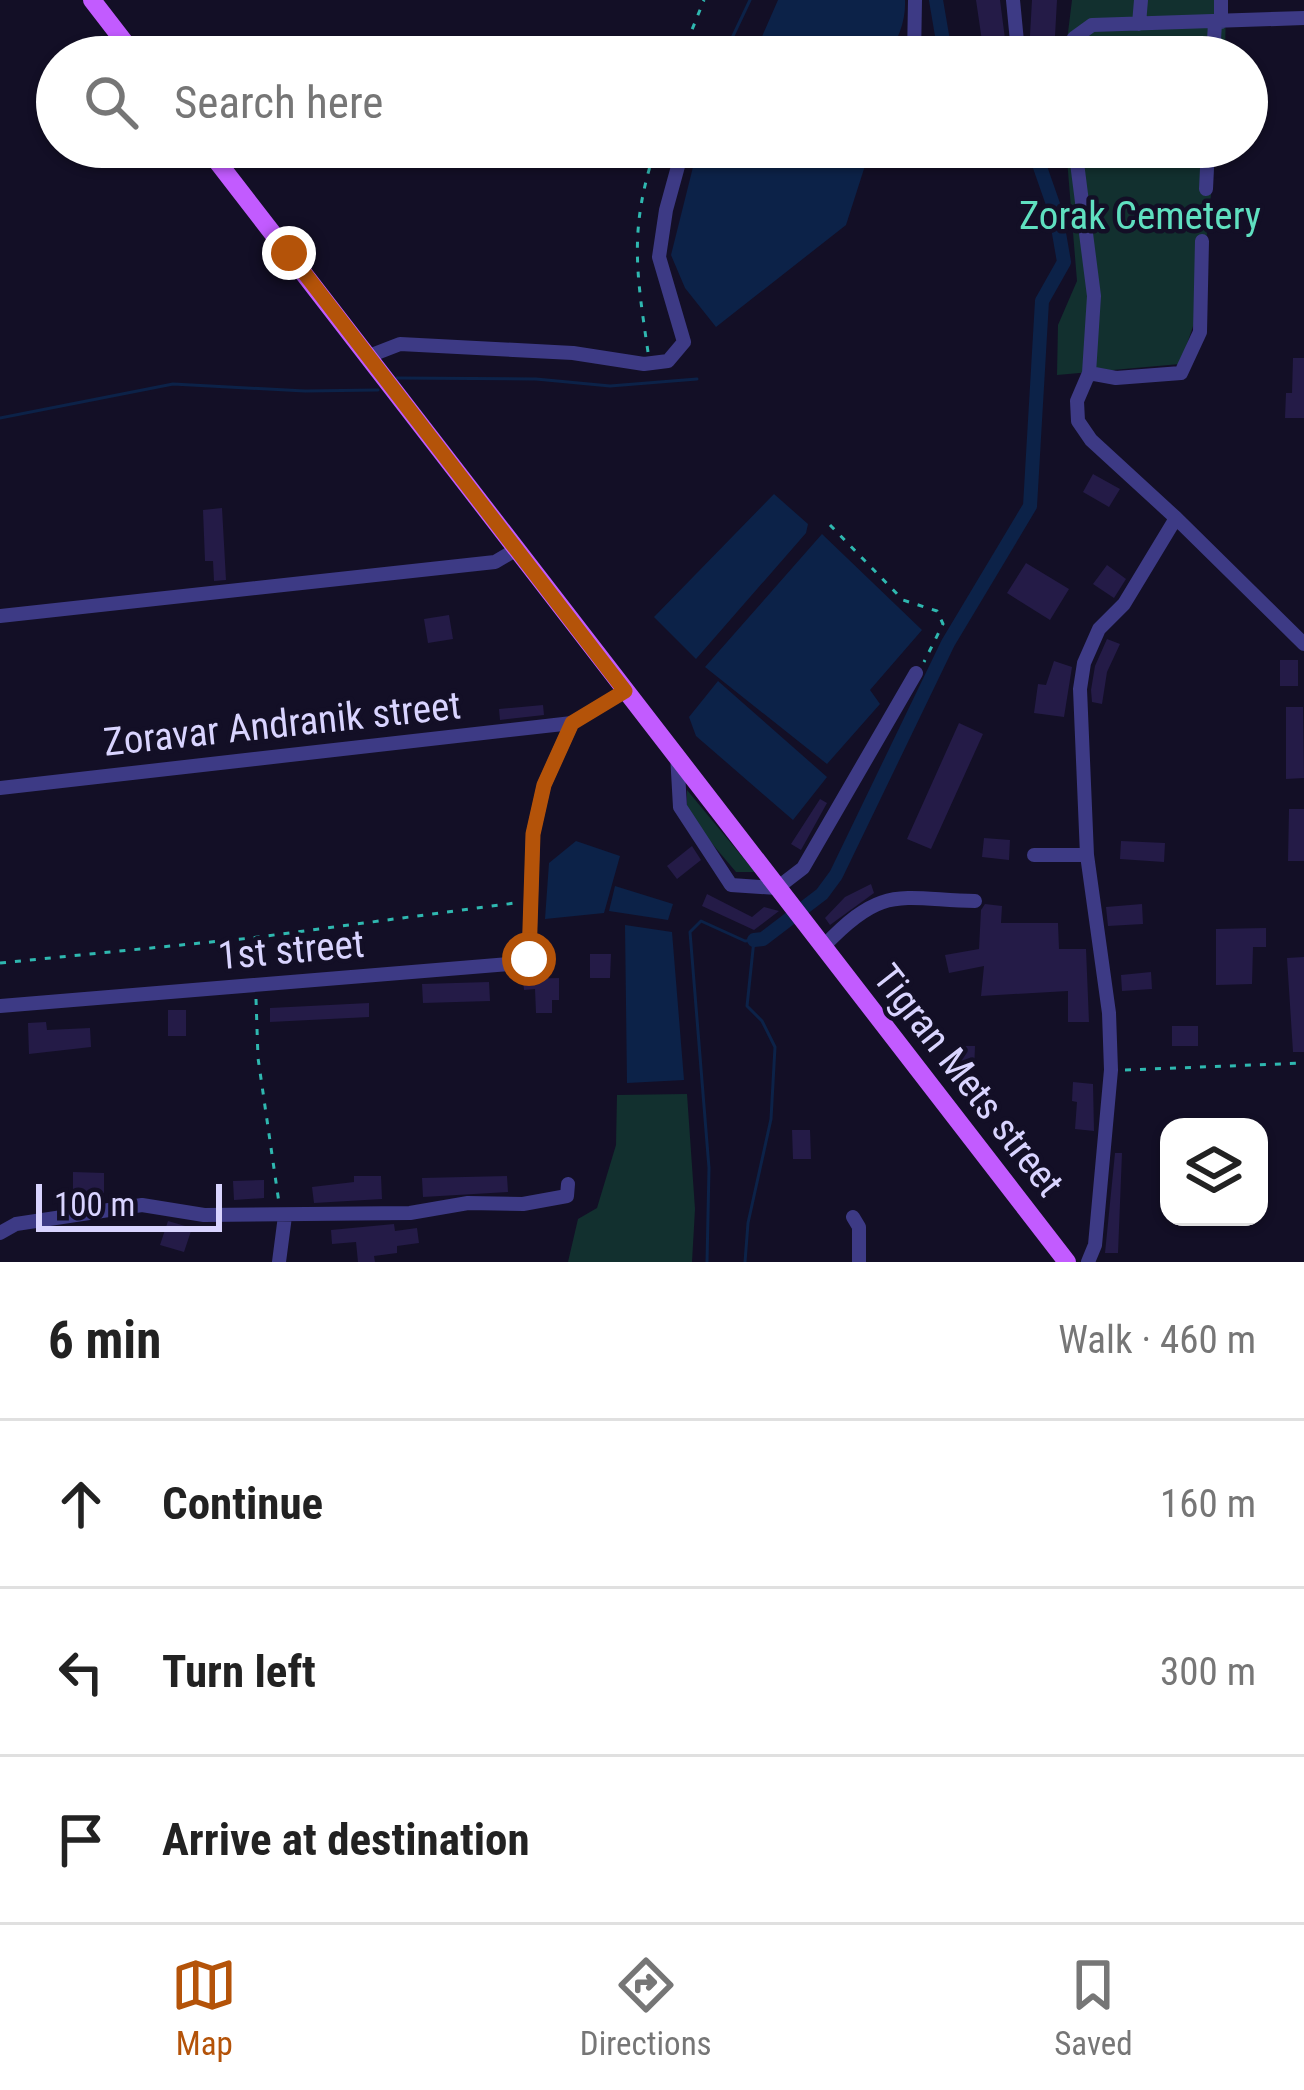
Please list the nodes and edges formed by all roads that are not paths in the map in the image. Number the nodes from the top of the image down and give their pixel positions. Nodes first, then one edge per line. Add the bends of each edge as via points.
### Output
1 (92, 0) edge
2 (915, 0) edge
3 (1013, 0) edge
4 (1141, 0) edge
5 (1221, 0) edge
6 (1304, 18) edge
7 (1218, 22) junction
8 (1139, 24) junction
9 (120, 36) edge
10 (914, 36) edge
11 (1016, 36) edge
12 (1077, 36) edge
13 (1216, 36) edge
14 (222, 168) edge
15 (677, 168) edge
16 (1078, 168) edge
17 (1207, 168) edge
18 (1206, 189) dead end
19 (1202, 241) dead end
20 (369, 356) junction
21 (1088, 373) junction
22 (1176, 518) junction
23 (517, 549) junction
24 (0, 616) edge
25 (1304, 644) edge
26 (916, 673) road end
27 (625, 691) junction
28 (572, 723) junction
29 (676, 754) junction
30 (0, 788) edge
31 (1034, 855) dead end
32 (1087, 855) junction
33 (782, 893) junction
34 (975, 901) dead end
35 (821, 942) junction
36 (0, 1006) edge
37 (568, 1184) dead end
38 (285, 1216) junction
39 (853, 1217) dead end
40 (0, 1233) edge
41 (279, 1262) edge
42 (859, 1262) edge
43 (1067, 1262) edge
44 (1088, 1262) edge

1 - 9 main road
2 - 10 street
3 - 11 street
4 - 8 street
5 - 7 street
6 - 7 street
7 - 8 street
7 - 13 street
8 - 12 street via 1092,25
14 - 20 main road, Tigran Mets street
15 - 20 street via 659,256 684,342 668,361 400,344
16 - 21 street via 1094,296
17 - 18 street
19 - 21 street via 1200,332 1181,373
20 - 23 main road, Tigran Mets street
21 - 22 street via 1078,421
22 - 25 street
22 - 32 street via 1084,663
23 - 24 street via 495,562
23 - 27 main road, Tigran Mets street
26 - 33 street
27 - 28 street
27 - 29 main road, Tigran Mets street
28 - 30 street, Zoravar Andranik street
28 - 36 street, 1st street via 536,809 529,959
29 - 33 main road, Tigran Mets street
29 - 33 street via 680,807 731,885
31 - 32 street
32 - 44 street via 1112,1070
33 - 35 main road, Tigran Mets street
34 - 35 street via 907,895 876,903
35 - 43 main road, Tigran Mets street
37 - 38 street via 566,1196 524,1204
38 - 40 street via 142,1205
38 - 41 street
39 - 42 street

